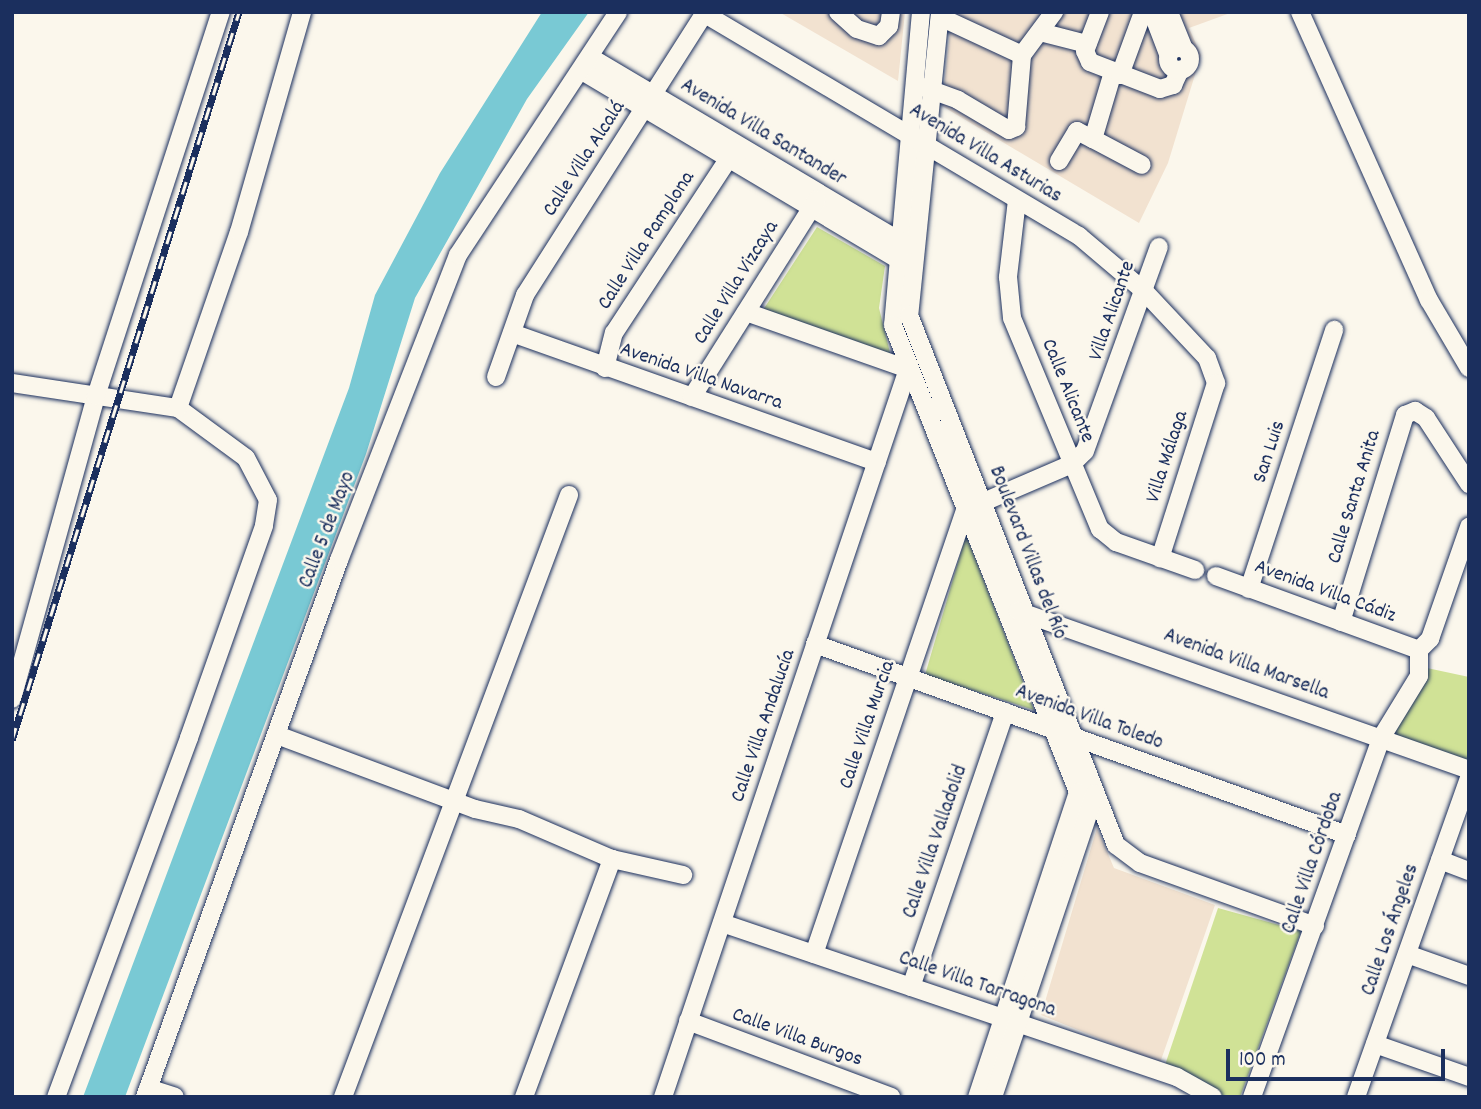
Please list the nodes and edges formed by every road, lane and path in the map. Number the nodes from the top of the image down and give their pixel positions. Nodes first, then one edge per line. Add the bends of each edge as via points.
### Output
1 (221, 12) edge
2 (302, 12) edge
3 (618, 12) edge
4 (838, 12) edge
5 (891, 12) edge
6 (921, 12) edge
7 (1054, 12) edge
8 (1100, 12) edge
9 (1143, 12) edge
10 (1152, 12) edge
11 (1169, 12) edge
12 (1300, 12) edge
13 (705, 13) edge
14 (947, 16) edge
15 (1040, 32) junction
16 (1087, 44) junction
17 (1176, 52) junction
18 (1022, 55) junction
19 (586, 64) junction
20 (1117, 73) junction
21 (913, 86) junction
22 (933, 89) junction
23 (649, 101) junction
24 (1079, 133) junction
25 (909, 135) junction
26 (926, 146) junction
27 (733, 152) junction
28 (1059, 161) dead end
29 (1142, 165) dead end
30 (1017, 200) junction
31 (816, 201) junction
32 (905, 244) junction
33 (1159, 247) dead end
34 (903, 263) junction
35 (1144, 291) junction
36 (746, 312) junction
37 (1334, 330) dead end
38 (512, 334) junction
39 (916, 366) junction
40 (605, 368) junction
41 (1469, 368) edge
42 (1214, 369) joint
43 (496, 377) dead end
44 (12, 383) edge
45 (96, 396) junction
46 (692, 397) junction
47 (178, 408) junction
48 (877, 462) junction
49 (1072, 464) junction
50 (1469, 484) edge
51 (569, 495) dead end
52 (984, 499) junction
53 (965, 510) junction
54 (1469, 527) edge
55 (1160, 558) junction
56 (1195, 570) dead end
57 (1216, 576) dead end
58 (1249, 589) junction
59 (1016, 612) junction
60 (1341, 622) junction
61 (815, 644) junction
62 (1419, 650) junction
63 (909, 677) junction
64 (12, 699) edge
65 (1005, 712) junction
66 (1052, 727) junction
67 (276, 735) junction
68 (1073, 736) junction
69 (1381, 738) junction
70 (1469, 770) edge
71 (1469, 778) edge
72 (1095, 794) junction
73 (455, 801) junction
74 (1347, 835) junction
75 (612, 859) junction
76 (1440, 860) junction
77 (1469, 871) edge
78 (683, 875) dead end
79 (722, 923) junction
80 (1315, 926) junction
81 (814, 954) junction
82 (1407, 954) junction
83 (1469, 976) edge
84 (911, 987) junction
85 (1010, 1020) junction
86 (688, 1021) junction
87 (1375, 1044) junction
88 (1469, 1077) edge
89 (147, 1092) edge
90 (56, 1097) edge
91 (175, 1097) edge
92 (343, 1097) edge
93 (524, 1097) edge
94 (663, 1097) edge
95 (891, 1097) edge
96 (976, 1097) edge
97 (993, 1097) edge
98 (1213, 1097) edge
99 (1252, 1097) edge
100 (1356, 1097) edge

1 - 45 street
2 - 47 street via 239,233
3 - 19 street, Calle 5 de Mayo
4 - 5 street via 857,29 879,36 889,26
6 - 21 street, Boulevard Villas del Río
7 - 15 street
8 - 16 street
9 - 20 street
10 - 17 street
11 - 17 street
12 - 41 street via 1429,300
13 - 23 street, Calle Villa Alcalá
13 - 25 street, Avenida Villa Asturias
14 - 18 street
14 - 22 street, Boulevard Villas del Río
15 - 16 street
15 - 18 street
16 - 20 street via 1086,58
17 - 20 street via 1171,67 1180,70 1166,89
18 - 22 street via 1013,130
19 - 23 street, Avenida Villa Santander
19 - 67 street, Calle 5 de Mayo via 486,206 458,256
20 - 24 street
21 - 22 street
21 - 25 street, Boulevard Villas del Río
22 - 26 street, Boulevard Villas del Río
23 - 27 street, Avenida Villa Santander
23 - 38 street, Calle Villa Alcalá via 525,295
24 - 28 street
24 - 29 street
25 - 26 street, Avenida Villa Asturias
25 - 32 street, Boulevard Villas del Río
26 - 30 street, Avenida Villa Asturias
26 - 32 street, Boulevard Villas del Río
27 - 31 street, Avenida Villa Santander
27 - 40 street, Calle Villa Pamplona via 614,333
30 - 35 street, Avenida Villa Asturias via 1097,248
30 - 49 street, Calle Alicante via 1007,296
31 - 32 street, Avenida Villa Santander
31 - 34 street
31 - 36 street, Calle Villa Vizcaya
32 - 34 street, Boulevard Villas del Río
33 - 35 street, Villa Alicante
34 - 39 street, Boulevard Villas del Río via 893,325
35 - 42 street, Avenida Villa Asturias
35 - 49 street, Villa Alicante via 1093,438
36 - 39 street
36 - 46 street, Calle Villa Vizcaya
37 - 58 street, San Luis
38 - 40 street, Avenida Villa Navarra
38 - 43 street, Calle Villa Alcalá
39 - 48 street, Calle Villa Andalucía
39 - 52 street, Boulevard Villas del Río
39 - 53 street, Boulevard Villas del Río
40 - 46 street, Avenida Villa Navarra
42 - 55 street, Villa Málaga via 1216,383
44 - 45 street
45 - 47 street
45 - 64 street
46 - 48 street, Avenida Villa Navarra
47 - 90 street via 246,458 268,500 264,526
48 - 61 street, Calle Villa Andalucía
49 - 52 street
49 - 55 street, Calle Alicante via 1105,535
50 - 60 street, Calle Santa Anita via 1420,412 1410,411 1401,426
51 - 73 street
52 - 53 street
52 - 59 street, Boulevard Villas del Río
53 - 59 street, Boulevard Villas del Río
53 - 63 street, Calle Villa Murcia
54 - 62 street via 1430,639
55 - 56 street
57 - 58 street, Avenida Villa Cádiz
58 - 60 street, Avenida Villa Cádiz
59 - 66 street, Boulevard Villas del Río
59 - 68 street, Boulevard Villas del Río
59 - 69 street, Avenida Villa Marsella
60 - 62 street, Avenida Villa Cádiz
61 - 63 street, Avenida Villa Toledo
61 - 79 street, Calle Villa Andalucía
62 - 69 street, Calle Villa Córdoba via 1419,676
63 - 65 street, Avenida Villa Toledo
63 - 81 street, Calle Villa Murcia
65 - 66 street, Avenida Villa Toledo
65 - 84 street, Calle Villa Valladolid
66 - 68 street, Avenida Villa Toledo
66 - 85 street, Boulevard Villas del Río via 1078,792
67 - 73 street
67 - 89 street, Calle 5 de Mayo
68 - 72 street, Boulevard Villas del Río
68 - 74 street, Avenida Villa Toledo
69 - 70 street, Avenida Villa Marsella
69 - 74 street, Calle Villa Córdoba
71 - 76 street, Calle Los Ángeles
72 - 80 street via 1116,845 1128,858
72 - 85 street, Boulevard Villas del Río
73 - 75 street via 519,819
73 - 92 street
74 - 80 street, Calle Villa Córdoba
75 - 78 street
75 - 93 street
76 - 77 street
76 - 82 street, Calle Los Ángeles
79 - 81 street, Calle Villa Tarragona
79 - 86 street, Calle Villa Andalucía
80 - 99 street, Calle Villa Córdoba
81 - 84 street, Calle Villa Tarragona
82 - 83 street
82 - 87 street, Calle Los Ángeles
84 - 85 street, Calle Villa Tarragona
85 - 96 street, Boulevard Villas del Río
85 - 97 street, Boulevard Villas del Río
85 - 98 street, Calle Villa Tarragona via 1189,1081
86 - 94 street, Calle Villa Andalucía
86 - 95 street, Calle Villa Burgos
87 - 88 street
87 - 100 street, Calle Los Ángeles
89 - 91 street

